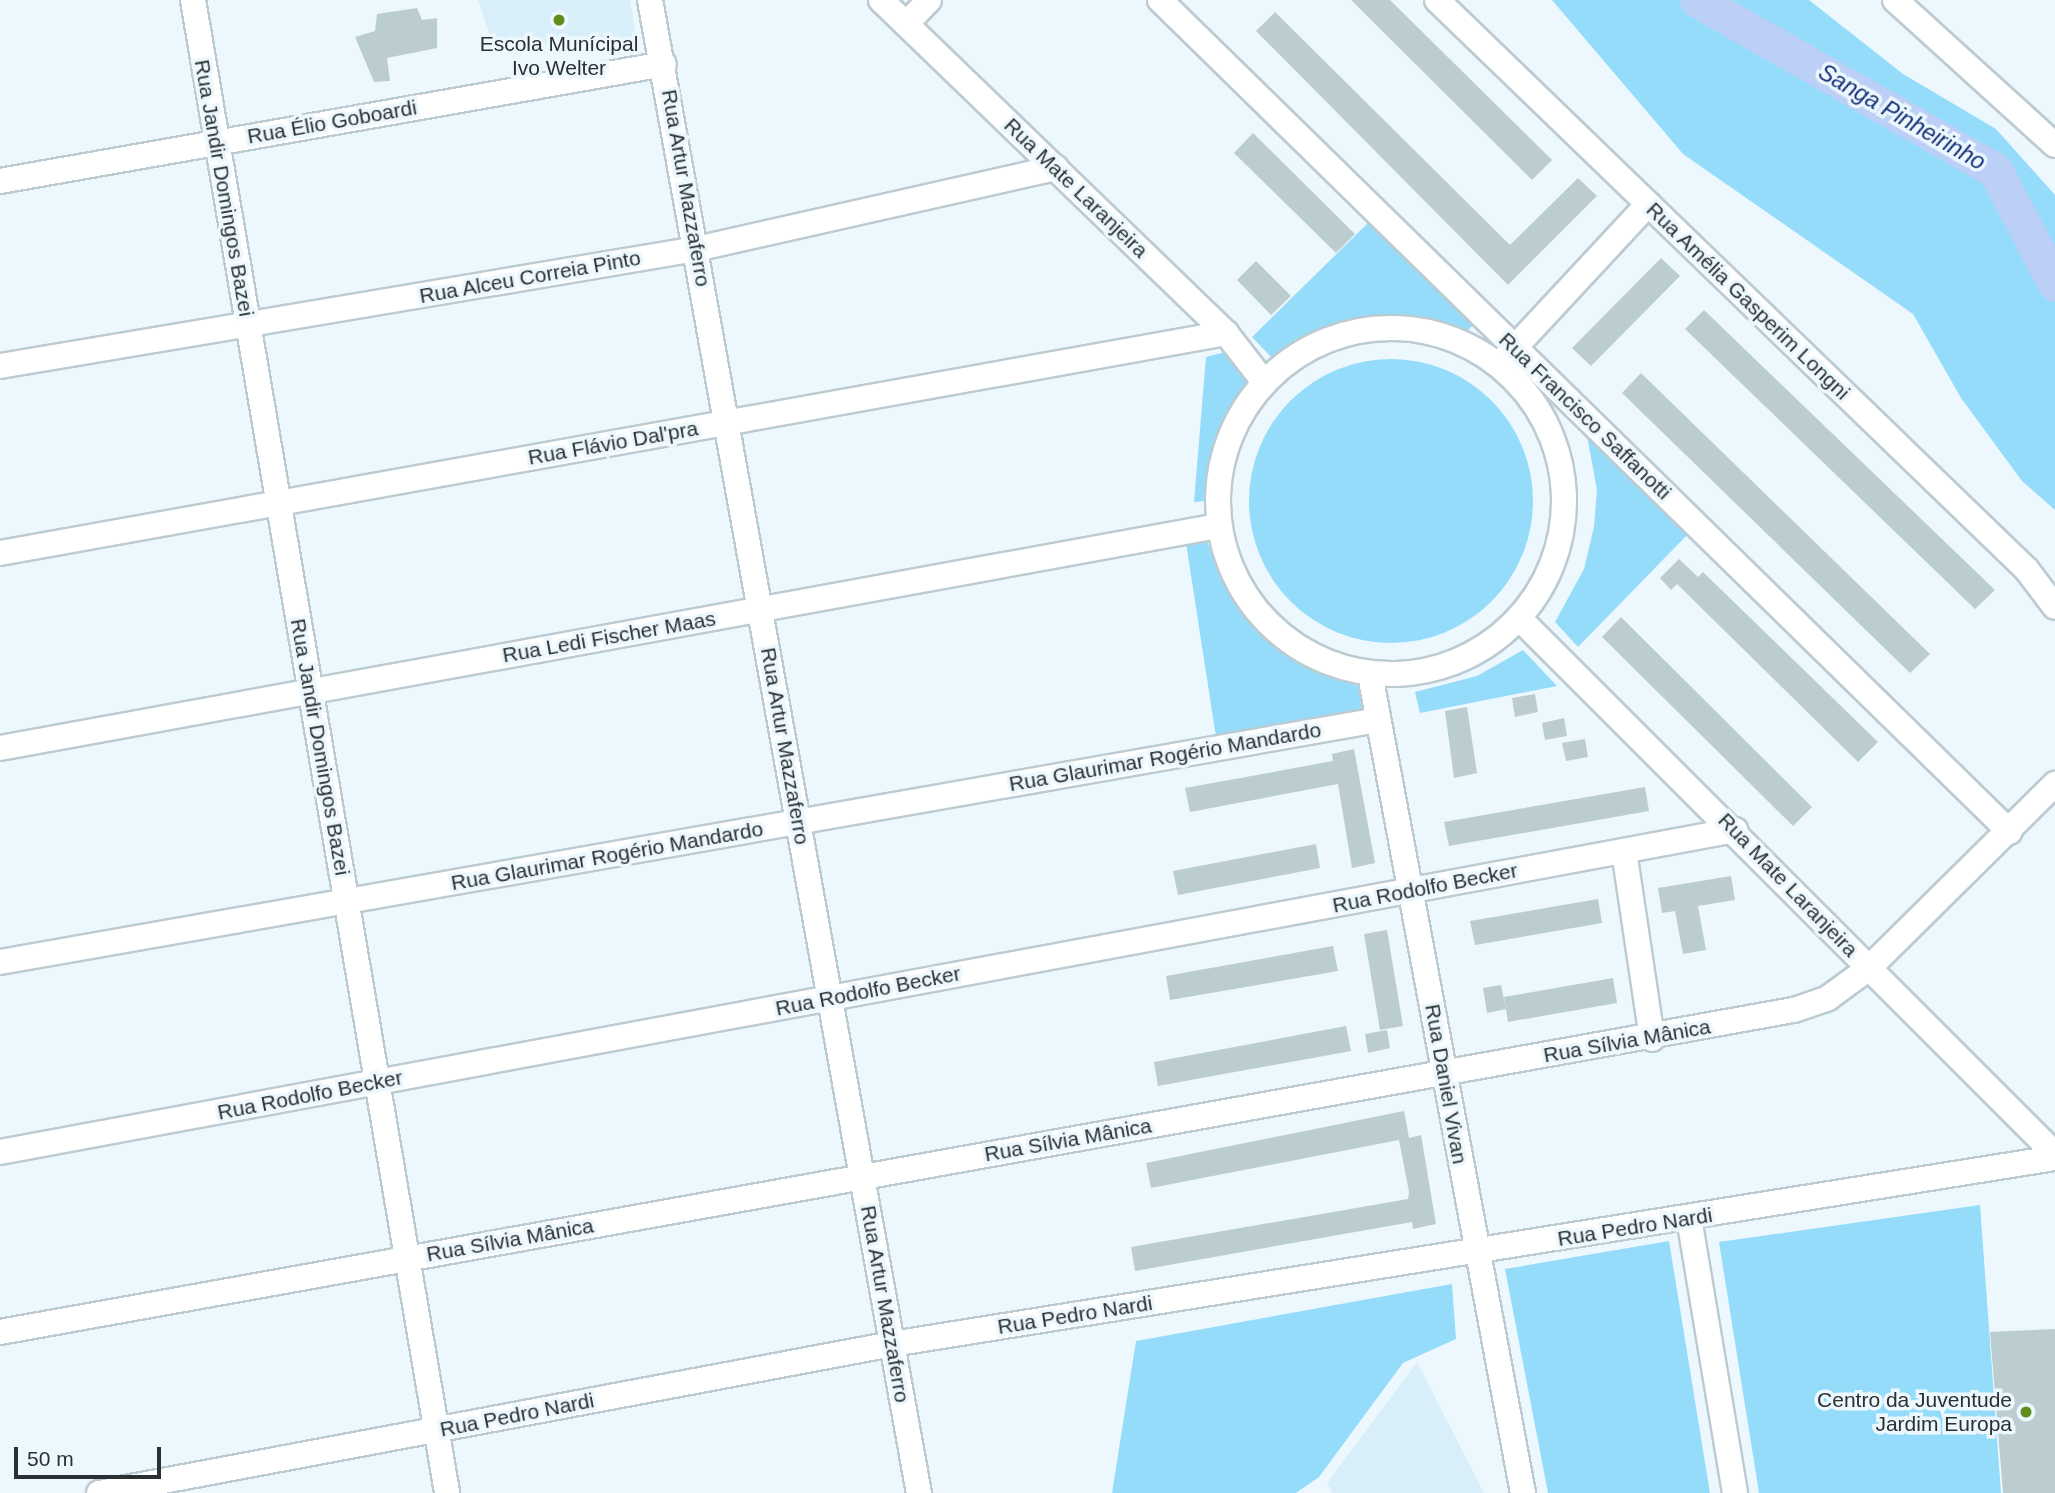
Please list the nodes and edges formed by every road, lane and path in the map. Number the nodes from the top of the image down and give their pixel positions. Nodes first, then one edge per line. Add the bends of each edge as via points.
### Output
1 (193, 0) edge
2 (650, 0) edge
3 (881, 0) edge
4 (929, 0) edge
5 (1160, 0) edge
6 (1437, 0) edge
7 (1895, 0) edge
8 (906, 24) junction
9 (664, 64) junction
10 (215, 142) junction
11 (2055, 145) edge
12 (1056, 168) junction
13 (0, 181) edge
14 (1648, 204) junction
15 (696, 249) junction
16 (247, 325) junction
17 (1226, 333) junction
18 (1507, 356) junction
19 (0, 366) edge
20 (1264, 382) junction
21 (730, 422) junction
22 (280, 503) junction
23 (1218, 526) junction
24 (0, 553) edge
25 (2055, 607) edge
26 (761, 609) junction
27 (1519, 618) junction
28 (1370, 674) junction
29 (310, 691) junction
30 (1378, 720) junction
31 (0, 748) edge
32 (2055, 784) edge
33 (799, 822) junction
34 (1735, 830) junction
35 (2010, 832) junction
36 (1623, 851) junction
37 (1411, 890) junction
38 (346, 902) junction
39 (0, 962) edge
40 (1869, 968) junction
41 (831, 998) junction
42 (1652, 1039) junction
43 (1445, 1072) junction
44 (377, 1082) junction
45 (0, 1152) edge
46 (2055, 1156) edge
47 (863, 1177) junction
48 (1689, 1218) junction
49 (1476, 1252) junction
50 (407, 1259) junction
51 (0, 1332) edge
52 (892, 1344) junction
53 (436, 1430) junction
54 (99, 1493) edge
55 (447, 1493) edge
56 (919, 1493) edge
57 (1523, 1493) edge
58 (1735, 1493) edge

1 - 10 street, Rua Jandir Domingos Bazei
2 - 9 street, Rua Artur Mazzaferro
3 - 8 street, Rua Mate Laranjeira
4 - 8 street
5 - 18 street, Rua Francisco Saffanotti
6 - 14 street, Rua Amélia Gasperim Longni
7 - 11 street
8 - 12 street, Rua Mate Laranjeira
9 - 10 street, Rua Élio Goboardi
9 - 15 street, Rua Artur Mazzaferro
10 - 13 street, Rua Élio Goboardi
10 - 16 street, Rua Jandir Domingos Bazei
12 - 15 street, Rua Alceu Correia Pinto
12 - 17 street, Rua Mate Laranjeira
14 - 18 street
14 - 25 street, Rua Amélia Gasperim Longni via 2027,570
15 - 16 street, Rua Alceu Correia Pinto
15 - 21 street, Rua Artur Mazzaferro
16 - 19 street, Rua Alceu Correia Pinto
16 - 22 street, Rua Jandir Domingos Bazei
17 - 20 street, Rua Mate Laranjeira
17 - 21 street, Rua Flávio Dal'pra
18 - 20 street via 1405,328 1353,331 1305,350
18 - 27 street via 1550,429 1563,481 1558,548
18 - 35 street, Rua Francisco Saffanotti
20 - 23 street via 1234,425 1218,474
21 - 22 street, Rua Flávio Dal'pra
21 - 26 street, Rua Artur Mazzaferro
22 - 24 street, Rua Flávio Dal'pra
22 - 29 street, Rua Jandir Domingos Bazei
23 - 26 street, Rua Ledi Fischer Maas
23 - 28 street via 1235,580 1268,626 1315,659
26 - 29 street, Rua Ledi Fischer Maas
26 - 33 street, Rua Artur Mazzaferro
27 - 28 street via 1476,653 1425,672
27 - 34 street, Rua Mate Laranjeira
28 - 30 street, Rua Daniel Vivan
29 - 31 street, Rua Ledi Fischer Maas
29 - 38 street, Rua Jandir Domingos Bazei
30 - 33 street, Rua Glaurimar Rogério Mandardo
30 - 37 street, Rua Daniel Vivan
32 - 35 street, Rua Sílvia Mânica
33 - 38 street, Rua Glaurimar Rogério Mandardo
33 - 41 street, Rua Artur Mazzaferro
34 - 36 street, Rua Rodolfo Becker
34 - 40 street, Rua Mate Laranjeira
35 - 40 street, Rua Sílvia Mânica
36 - 37 street, Rua Rodolfo Becker
36 - 42 street
37 - 41 street, Rua Rodolfo Becker
37 - 43 street, Rua Daniel Vivan
38 - 39 street, Rua Glaurimar Rogério Mandardo
38 - 44 street, Rua Jandir Domingos Bazei
40 - 42 street, Rua Sílvia Mânica via 1828,998 1794,1010
40 - 46 street, Rua Mate Laranjeira
41 - 44 street, Rua Rodolfo Becker
41 - 47 street, Rua Artur Mazzaferro
42 - 43 street, Rua Sílvia Mânica
43 - 47 street, Rua Sílvia Mânica
43 - 49 street, Rua Daniel Vivan
44 - 45 street, Rua Rodolfo Becker
44 - 50 street, Rua Jandir Domingos Bazei
46 - 48 street, Rua Pedro Nardi
47 - 50 street, Rua Sílvia Mânica
47 - 52 street, Rua Artur Mazzaferro
48 - 49 street, Rua Pedro Nardi
48 - 58 street
49 - 52 street, Rua Pedro Nardi
49 - 57 street, Rua Daniel Vivan
50 - 51 street, Rua Sílvia Mânica
50 - 53 street, Rua Jandir Domingos Bazei
52 - 53 street, Rua Pedro Nardi
52 - 56 street, Rua Artur Mazzaferro
53 - 54 street, Rua Pedro Nardi
53 - 55 street, Rua Jandir Domingos Bazei

